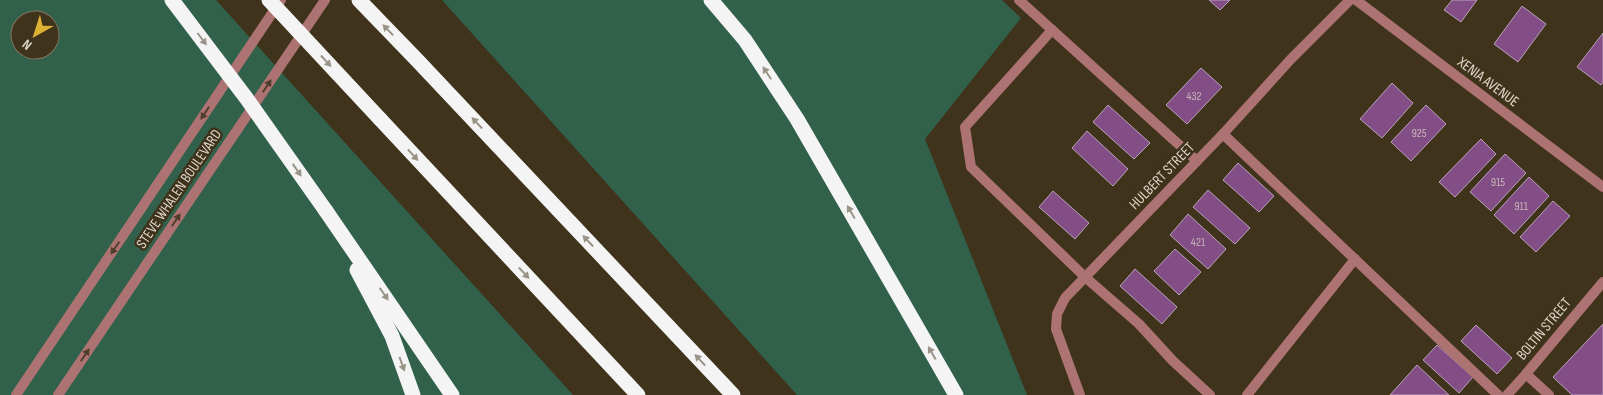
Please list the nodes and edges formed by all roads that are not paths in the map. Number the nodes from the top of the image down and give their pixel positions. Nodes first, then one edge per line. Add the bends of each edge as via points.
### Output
1 (172, 0) edge
2 (268, 0) edge
3 (281, 0) edge
4 (325, 0) edge
5 (359, 0) edge
6 (711, 0) edge
7 (1019, 0) edge
8 (1350, 0) edge
9 (1356, 0) edge
10 (1052, 30) junction
11 (1223, 134) junction
12 (1197, 161) junction
13 (1603, 187) edge
14 (326, 211) junction
15 (1355, 259) junction
16 (1085, 277) junction
17 (1603, 282) edge
18 (1526, 374) junction
19 (16, 395) edge
20 (58, 395) edge
21 (413, 395) edge
22 (452, 395) edge
23 (638, 395) edge
24 (733, 395) edge
25 (956, 395) edge
26 (1080, 395) edge
27 (1210, 395) edge
28 (1248, 395) edge
29 (1498, 395) edge
30 (1507, 395) edge
31 (1549, 395) edge

1 -> 14 highway, bridge
2 -> 23 highway, bridge
3 -> 19 street, STEVE WHALEN BOULEVARD
20 -> 4 street, STEVE WHALEN BOULEVARD
24 -> 5 highway
25 -> 6 highway via 797,119 745,40
7 - 10 street
8 - 11 street, HULBERT STREET
9 - 13 street, XENIA AVENUE
10 - 12 street
10 - 16 street via 965,128 971,167
11 - 12 street, HULBERT STREET
11 - 15 street
12 - 16 street, HULBERT STREET
14 -> 21 highway via 392,336
14 -> 22 highway
15 - 28 street
15 - 29 street
16 - 26 street, HULBERT STREET via 1065,298 1057,314 1056,329
16 - 27 street via 1139,324
17 - 18 street, BOLTIN STREET
18 - 30 street, BOLTIN STREET
18 - 31 street

